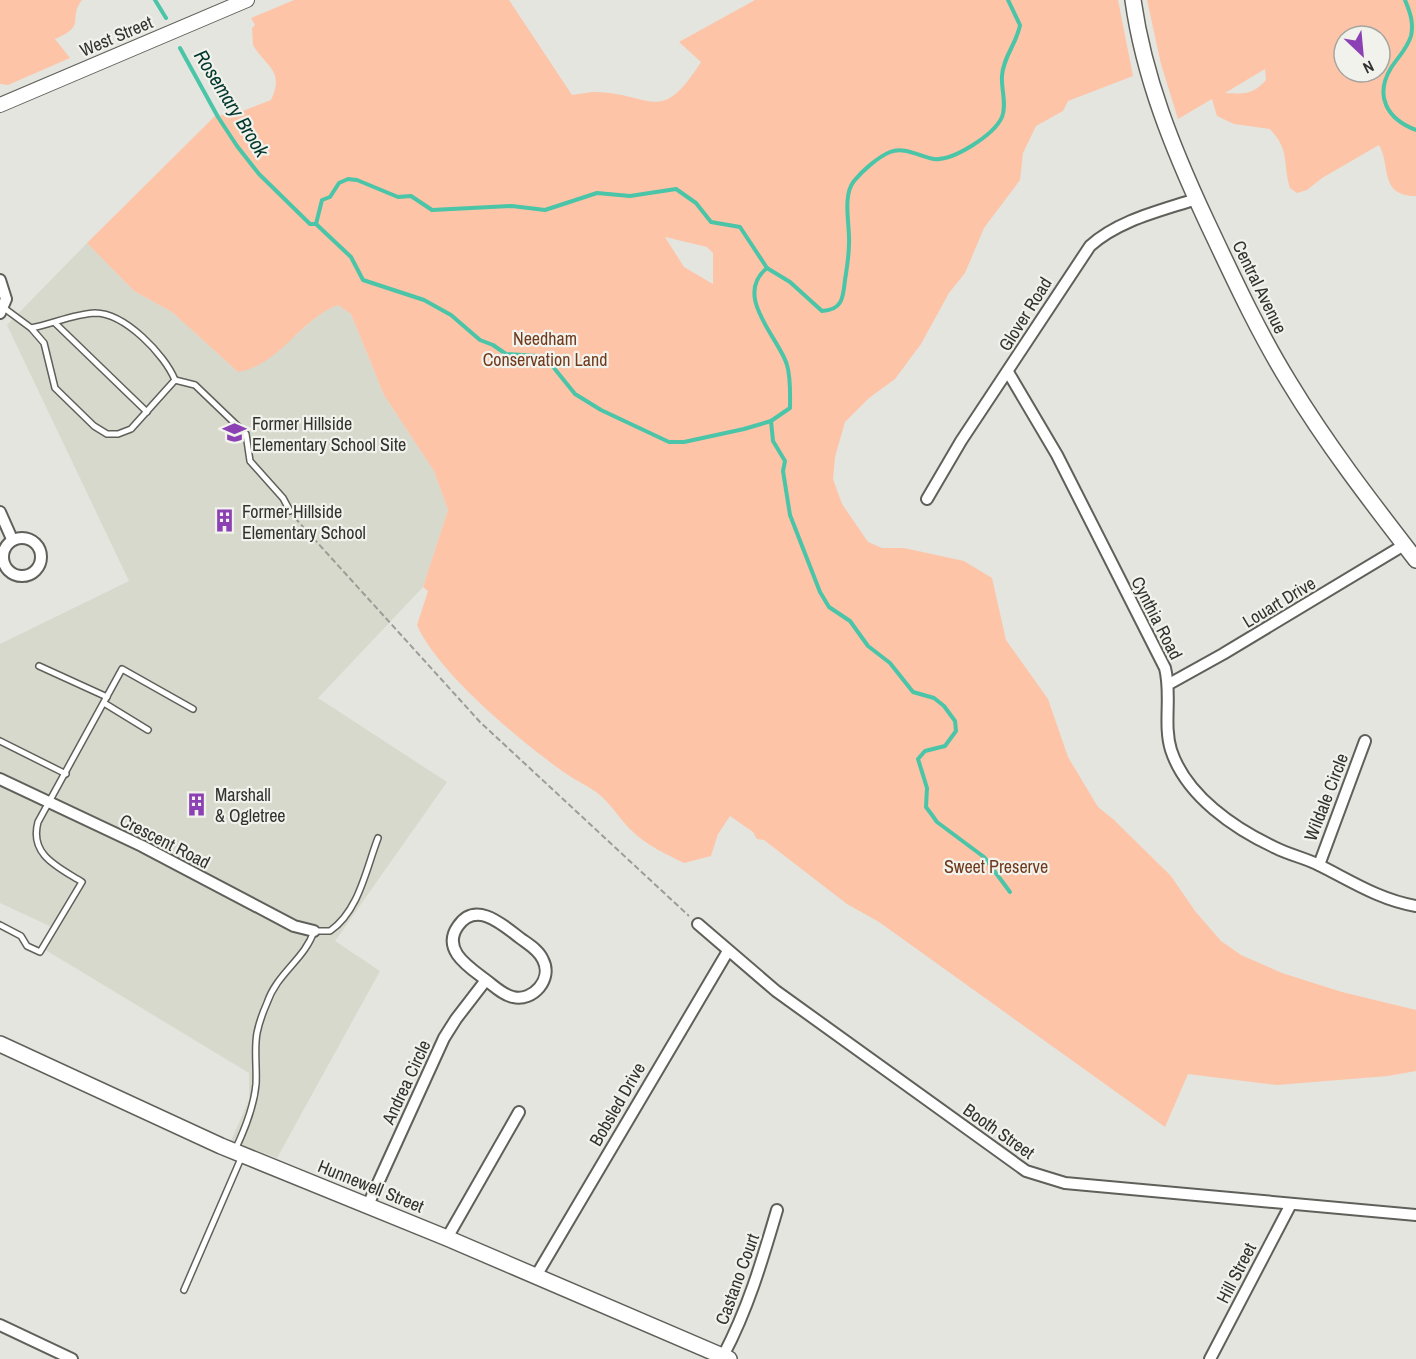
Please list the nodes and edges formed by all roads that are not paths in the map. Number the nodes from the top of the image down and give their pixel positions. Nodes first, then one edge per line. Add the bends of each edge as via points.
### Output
1 (247, 0) edge
2 (1133, 0) edge
3 (0, 105) edge
4 (1196, 199) junction
5 (0, 280) edge
6 (2, 310) edge
7 (55, 323) junction
8 (31, 328) junction
9 (1008, 372) junction
10 (175, 381) junction
11 (147, 412) junction
12 (927, 499) dead end
13 (290, 511) road end
14 (0, 512) edge
15 (12, 539) dead end
16 (1404, 545) junction
17 (1416, 560) edge
18 (39, 666) dead end
19 (1169, 684) junction
20 (107, 697) junction
21 (104, 703) junction
22 (193, 709) dead end
23 (148, 730) dead end
24 (0, 741) edge
25 (1365, 741) dead end
26 (66, 774) junction
27 (0, 779) edge
28 (50, 803) junction
29 (378, 838) dead end
30 (1319, 865) junction
31 (1416, 906) edge
32 (698, 924) road end
33 (0, 925) edge
34 (314, 931) junction
35 (728, 951) junction
36 (486, 980) junction
37 (0, 1044) edge
38 (519, 1112) dead end
39 (238, 1152) junction
40 (1291, 1204) junction
41 (368, 1205) junction
42 (777, 1210) dead end
43 (1416, 1215) edge
44 (447, 1238) junction
45 (536, 1276) junction
46 (184, 1290) dead end
47 (0, 1325) edge
48 (726, 1358) edge
49 (72, 1359) edge
50 (1210, 1359) edge

1 - 3 street, West Street
2 - 4 main road, Central Avenue via 1159,106
4 - 9 street, Glover Road via 1102,234 1090,246
4 - 16 main road, Central Avenue via 1287,380
5 - 6 street via 6,299
6 - 8 lane
7 - 8 lane
7 - 10 lane via 98,313 128,325 170,366
7 - 11 lane
8 - 11 lane via 44,343 55,388 94,426 118,435 131,429
9 - 12 street, Glover Road
9 - 19 street, Cynthia Road via 1057,454 1165,668
10 - 11 lane
10 - 13 lane via 195,385 246,434 250,461
14 - 15 street
16 - 17 main road, Central Avenue
16 - 19 street, Louart Drive
18 - 20 lane
19 - 30 street, Cynthia Road via 1171,750 1183,774 1223,818 1277,849
20 - 21 lane
20 - 22 lane via 123,669
21 - 23 lane
21 - 26 lane
24 - 26 lane
25 - 30 street, Wildale Circle
26 - 28 lane
27 - 28 street, Crescent Road
28 - 33 lane via 38,822 38,847 44,857 82,882 40,952
28 - 34 street, Crescent Road via 142,846 294,926
29 - 34 lane via 358,894 345,916 330,931
30 - 31 street, Cynthia Road via 1377,896
32 - 35 street, Booth Street
34 - 39 lane via 302,956 280,976 268,999 257,1034 253,1101
35 - 40 street, Booth Street via 1026,1171 1065,1183
35 - 45 street, Bobsled Drive
36 - 36 street via 507,995 524,998 540,987 546,968 537,951 497,920 474,915 457,927 453,946 461,960
36 - 41 street, Andrea Circle via 444,1038
37 - 39 main road, Hunnewell Street
38 - 44 street
39 - 41 main road, Hunnewell Street
39 - 46 lane
40 - 43 street, Booth Street
40 - 50 street, Hill Street
41 - 44 main road, Hunnewell Street
42 - 48 street, Castano Court via 753,1292
44 - 45 main road, Hunnewell Street
45 - 48 main road, Hunnewell Street
47 - 49 street

